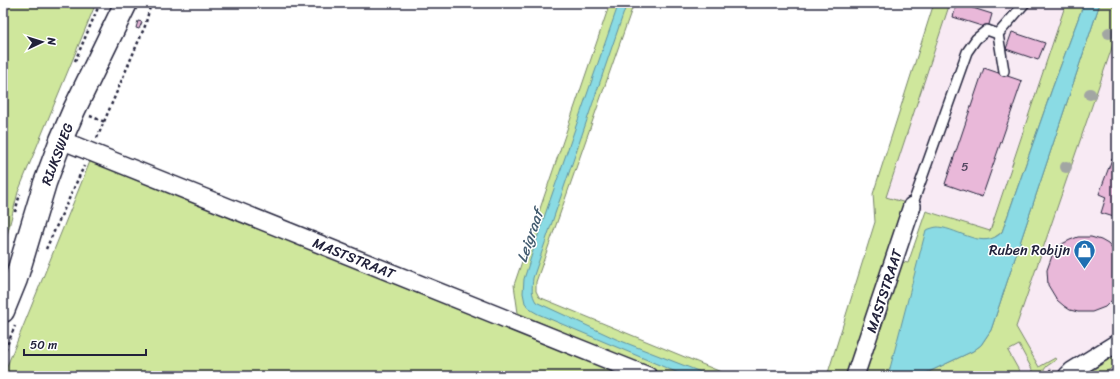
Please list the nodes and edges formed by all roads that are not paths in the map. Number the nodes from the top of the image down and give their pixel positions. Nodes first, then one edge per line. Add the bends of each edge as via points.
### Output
1 (126, 3) edge
2 (1025, 3) edge
3 (998, 34) junction
4 (1004, 71) dead end
5 (61, 140) junction
6 (912, 206) joint
7 (10, 315) edge
8 (1117, 344) edge
9 (648, 376) edge
10 (856, 376) edge
11 (1067, 376) edge

1 - 5 main road, RIJKSWEG
2 - 3 lane
3 - 4 lane
3 - 6 lane via 987,30 976,39 967,52
5 - 7 main road, RIJKSWEG via 16,279
5 - 9 street, MASTSTRAAT
6 - 10 street, MASTSTRAAT
8 - 11 street

